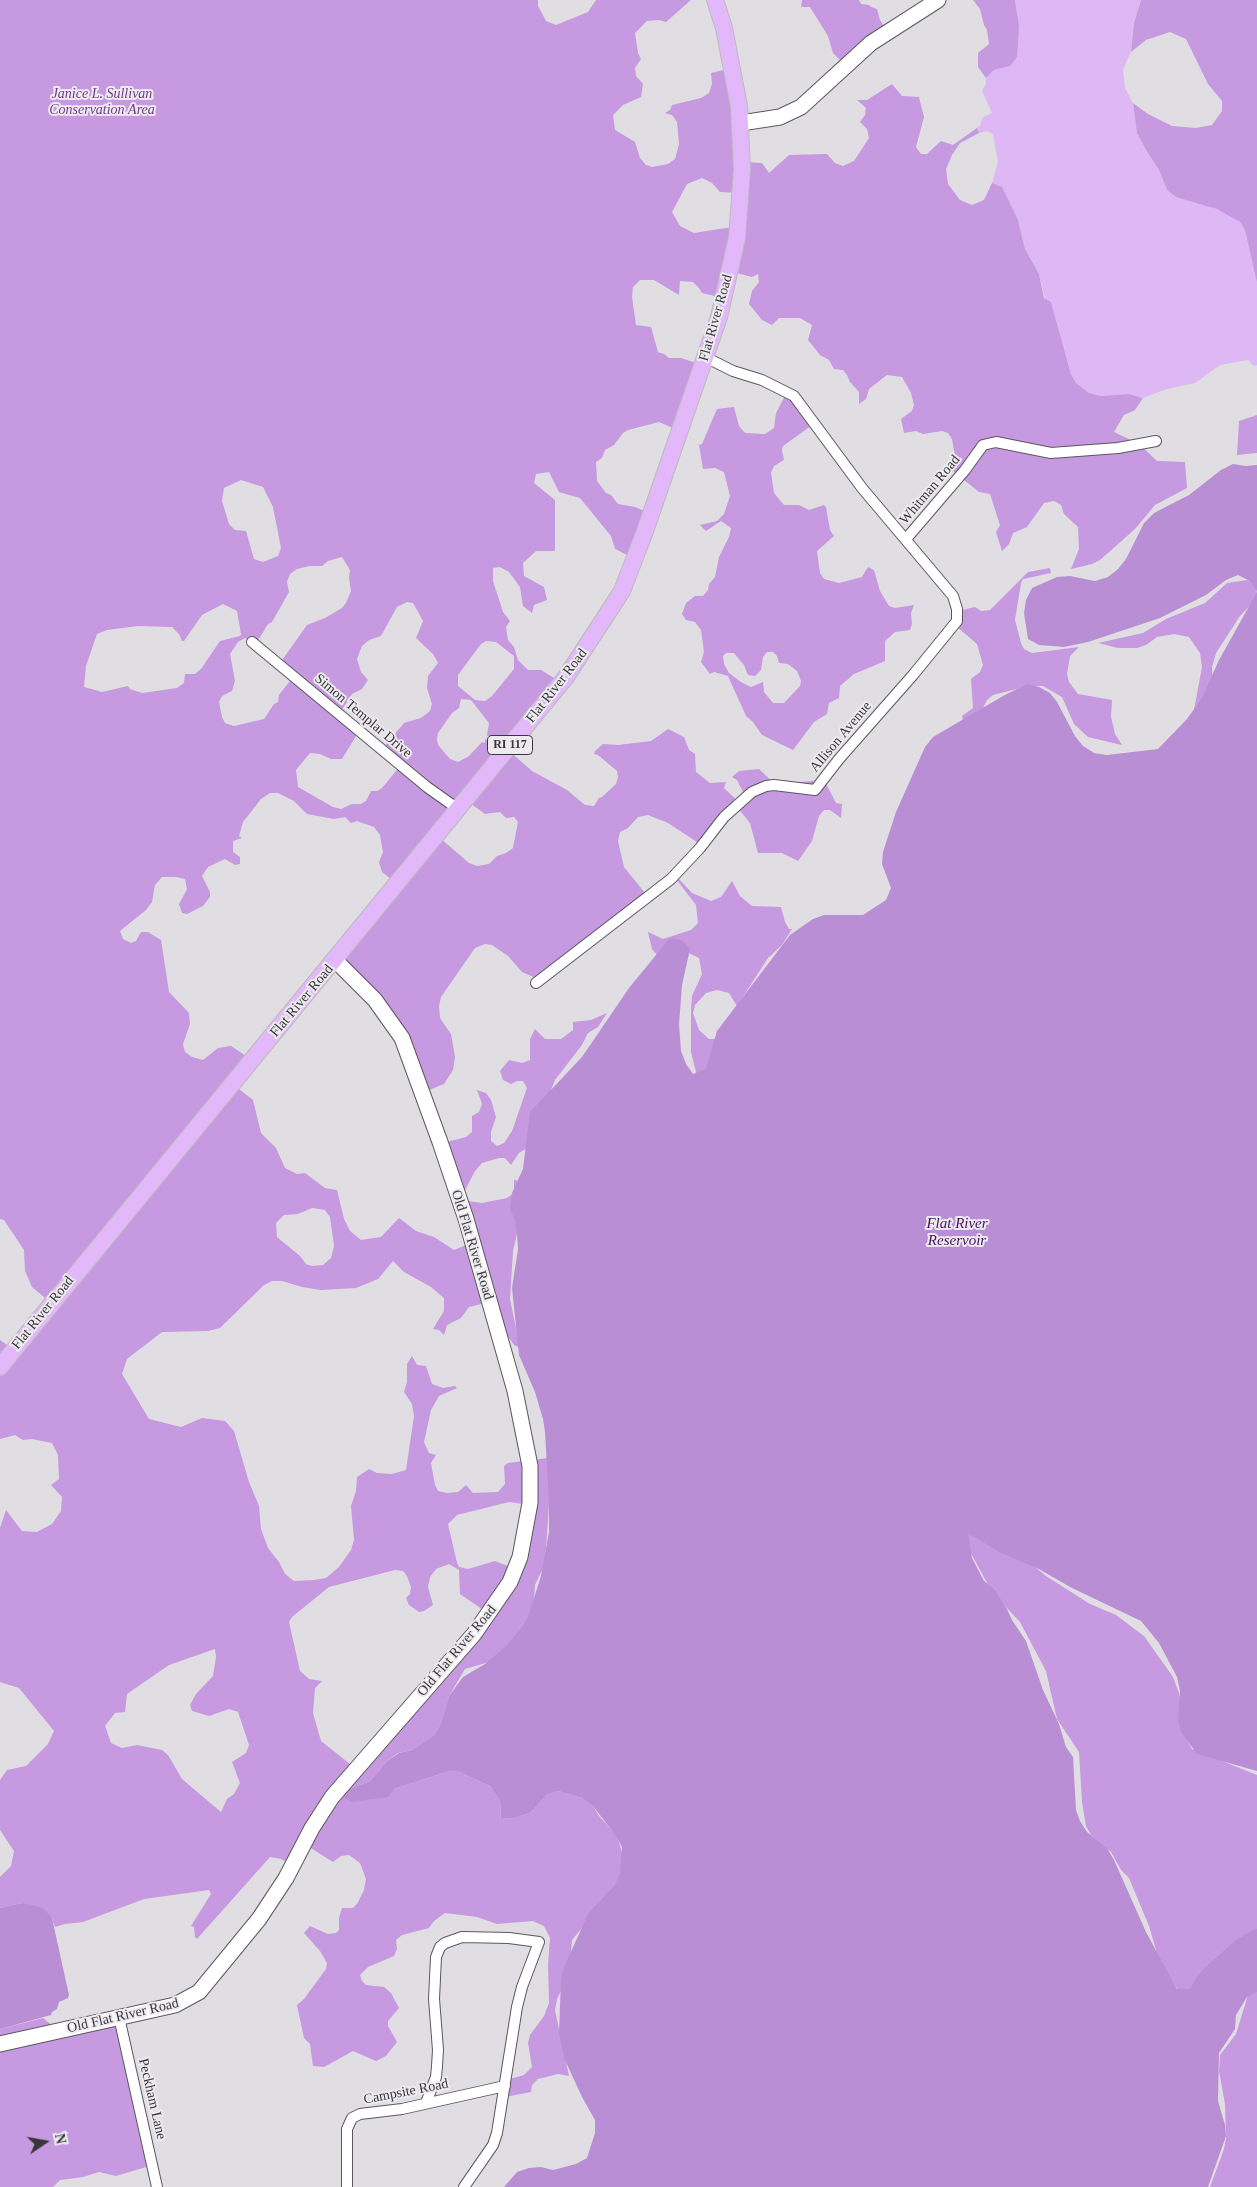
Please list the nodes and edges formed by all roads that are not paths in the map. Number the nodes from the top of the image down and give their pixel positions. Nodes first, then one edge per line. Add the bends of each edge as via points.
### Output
1 (715, 0) edge
2 (938, 0) edge
3 (741, 123) junction
4 (705, 357) junction
5 (1156, 441) dead end
6 (906, 539) junction
7 (252, 642) dead end
8 (458, 808) junction
9 (336, 960) junction
10 (536, 984) dead end
11 (0, 1367) edge
12 (119, 2017) junction
13 (0, 2044) edge
14 (505, 2086) junction
15 (426, 2103) junction
16 (157, 2187) edge
17 (347, 2187) edge
18 (464, 2187) edge

1 - 3 main road, Flat River Road / RI 117 via 735,80
2 - 3 street via 872,43 801,107 780,117
3 - 4 main road, Flat River Road / RI 117 via 742,190 737,238
4 - 6 street, Whitman Road via 794,396 862,488
4 - 8 main road, Flat River Road / RI 117 via 622,591 566,677
5 - 6 street, Whitman Road via 1118,448 1051,453 996,442 983,445 966,470
6 - 10 street, Allison Avenue via 953,596 957,609 957,621 913,675 815,790 774,785 752,792 724,816 671,879
7 - 8 street, Simon Templar Drive via 427,787
8 - 9 main road, Flat River Road / RI 117
9 - 11 main road, Flat River Road / RI 117
9 - 12 street, Old Flat River Road via 375,1000 402,1038 466,1219 516,1395 529,1459 532,1486 526,1530 510,1582 496,1604 474,1634 332,1797 260,1919 199,1992 174,2005
12 - 13 street, Old Flat River Road
12 - 16 street, Peckham Lane
14 - 15 street, Campsite Road
14 - 15 street via 516,2007 539,1942 462,1937 445,1942 436,1957 437,2066
14 - 18 street via 493,2145
15 - 17 street, Campsite Road via 352,2118 347,2129

